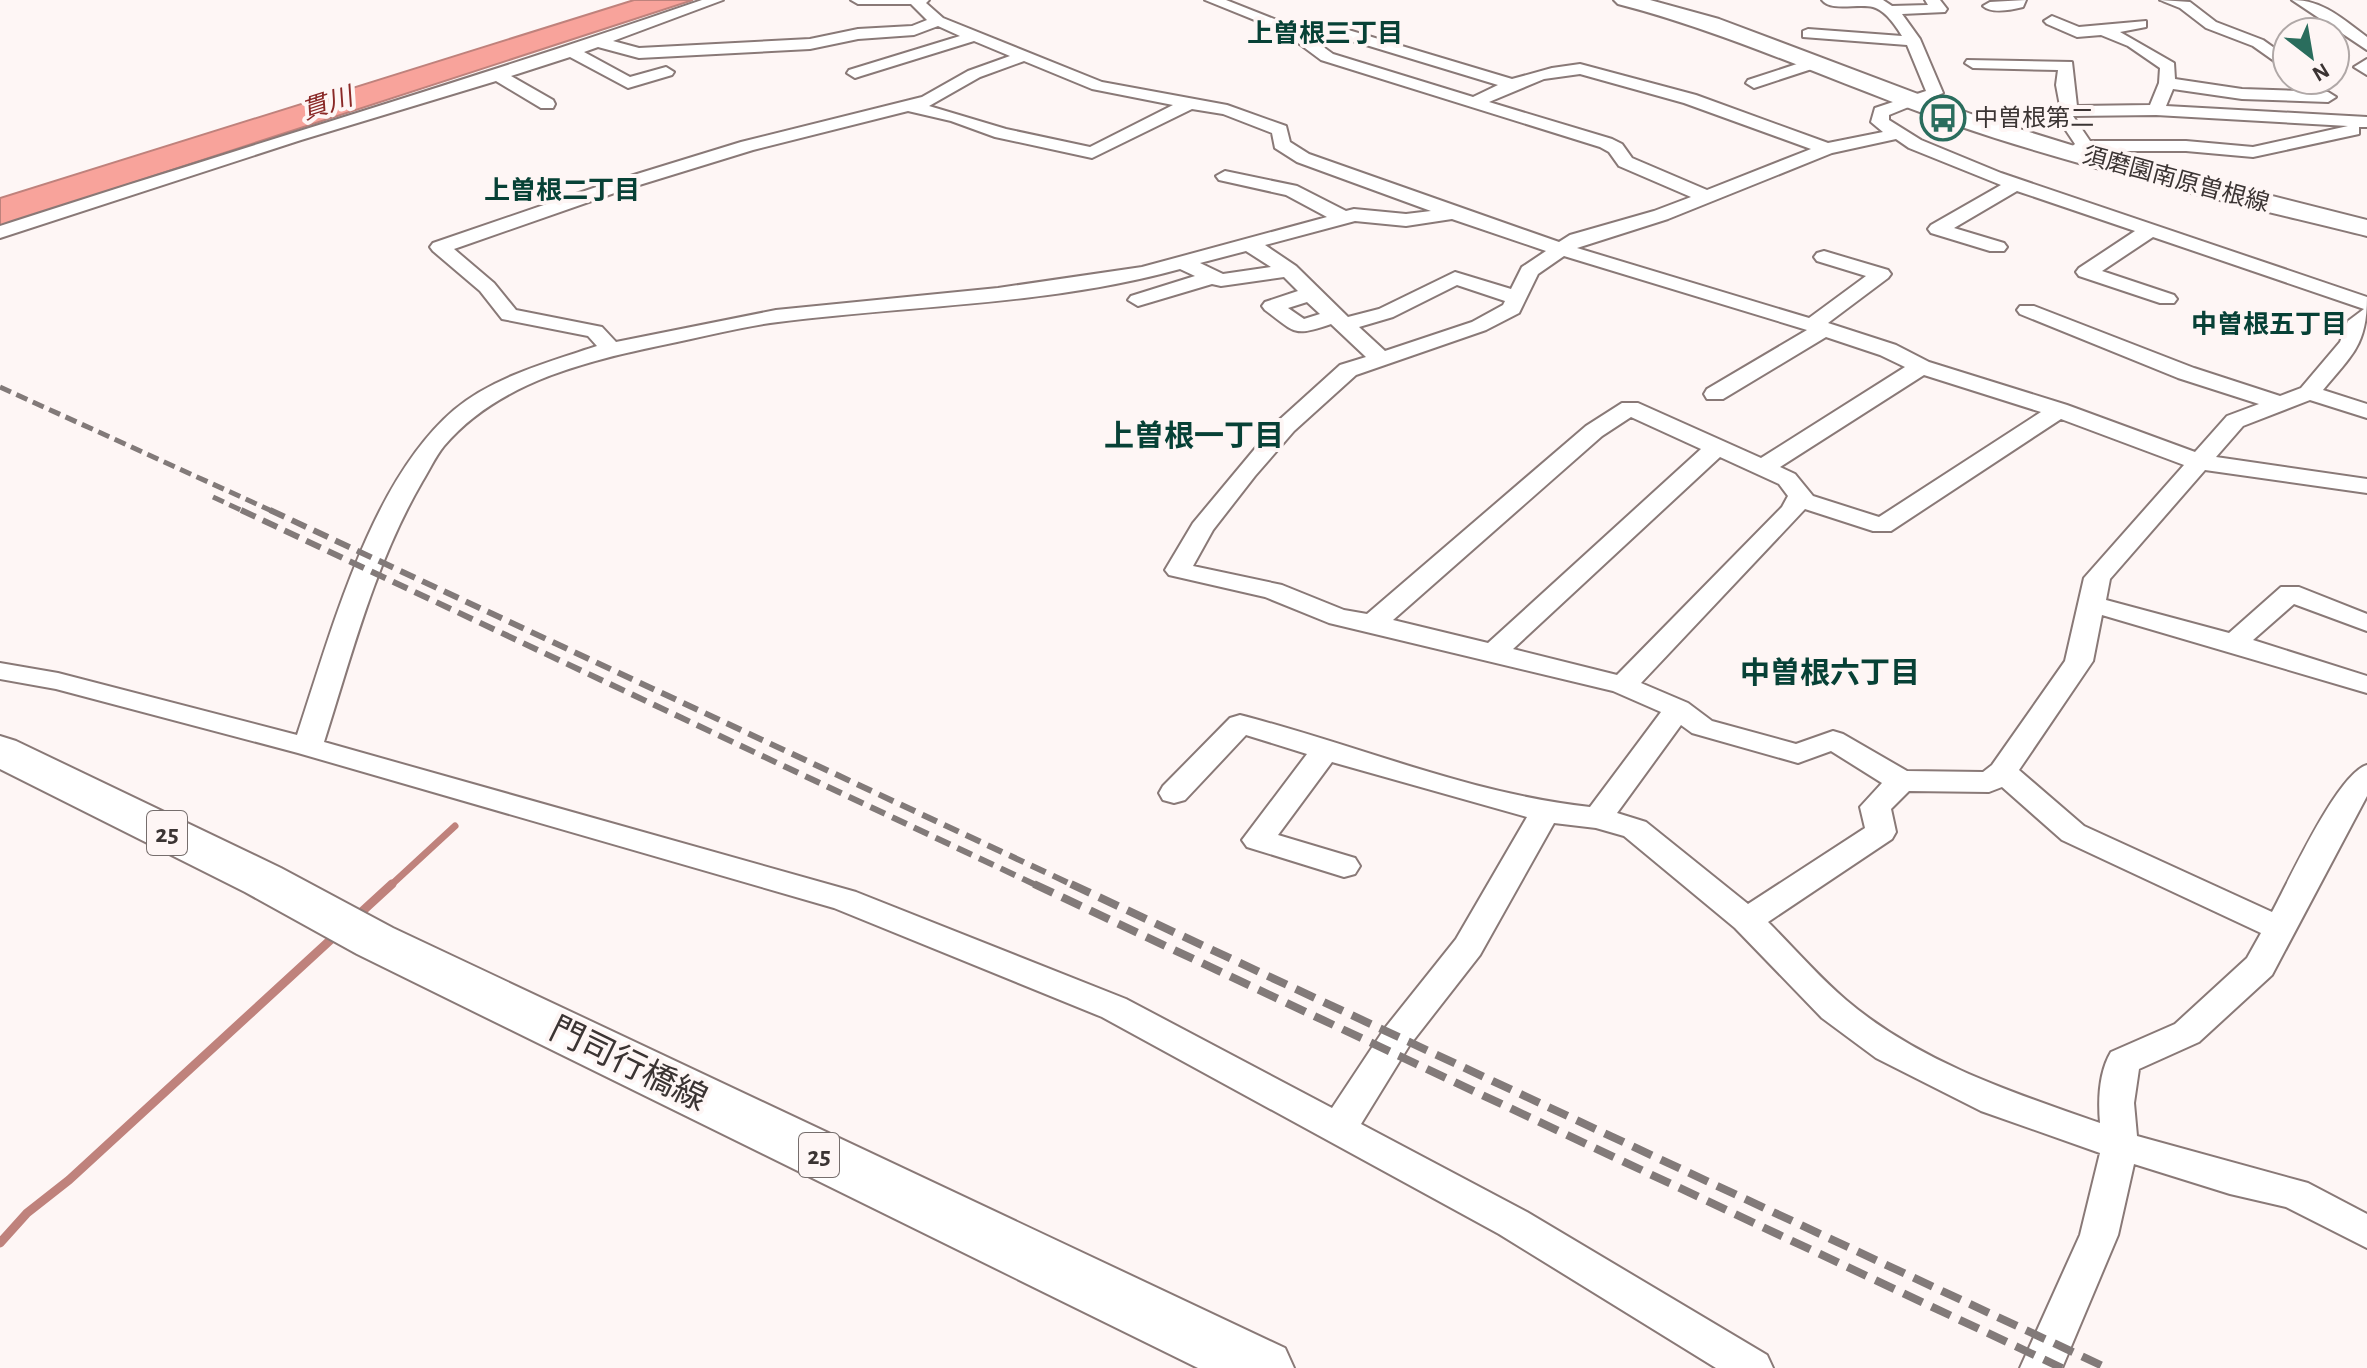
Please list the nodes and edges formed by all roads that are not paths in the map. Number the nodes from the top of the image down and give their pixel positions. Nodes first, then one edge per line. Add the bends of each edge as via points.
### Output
1 (716, 0) edge
2 (858, 0) edge
3 (921, 0) edge
4 (1212, 0) edge
5 (1627, 0) edge
6 (1932, 0) edge
7 (2019, 0) edge
8 (2167, 0) edge
9 (1829, 1) edge
10 (1881, 4) edge
11 (1990, 6) dead end
12 (2298, 8) edge
13 (938, 21) junction
14 (2052, 21) dead end
15 (2141, 24) dead end
16 (2103, 30) junction
17 (1294, 34) junction
18 (1808, 34) dead end
19 (975, 36) junction
20 (594, 41) junction
21 (1913, 41) junction
22 (2367, 45) edge
23 (570, 50) junction
24 (2271, 53) edge
25 (1024, 56) junction
26 (1818, 62) junction
27 (1973, 63) dead end
28 (666, 72) dead end
29 (855, 73) dead end
30 (497, 75) junction
31 (1754, 83) dead end
32 (2167, 83) junction
33 (1514, 85) junction
34 (2328, 97) joint
35 (1912, 99) junction
36 (1190, 103) junction
37 (1473, 103) junction
38 (547, 104) dead end
39 (908, 106) junction
40 (2069, 110) junction
41 (2156, 110) junction
42 (2366, 124) edge
43 (1896, 134) junction
44 (1827, 149) junction
45 (2080, 149) junction
46 (1225, 176) dead end
47 (2016, 184) junction
48 (1707, 197) junction
49 (1455, 214) junction
50 (1344, 218) junction
51 (2367, 228) edge
52 (2149, 231) junction
53 (0, 232) edge
54 (1248, 243) junction
55 (1997, 247) dead end
56 (1561, 248) junction
57 (1824, 257) dead end
58 (1181, 262) junction
59 (1289, 270) junction
60 (1213, 277) junction
61 (1310, 294) junction
62 (1517, 298) junction
63 (2167, 299) dead end
64 (1138, 300) dead end
65 (2367, 304) edge
66 (2027, 310) dead end
67 (2367, 315) edge
68 (1338, 321) junction
69 (1818, 327) junction
70 (611, 349) junction
71 (1380, 358) junction
72 (1921, 367) junction
73 (2309, 393) junction
74 (1715, 394) dead end
75 (2281, 404) junction
76 (2059, 410) junction
77 (2367, 411) edge
78 (1717, 447) junction
79 (2199, 462) junction
80 (1763, 467) junction
81 (2367, 486) edge
82 (1799, 499) junction
83 (2092, 604) junction
84 (1373, 623) junction
85 (2367, 623) edge
86 (2234, 643) junction
87 (1493, 653) junction
88 (0, 671) edge
89 (1623, 685) junction
90 (2367, 685) edge
91 (1678, 709) junction
92 (308, 747) junction
93 (1326, 750) junction
94 (0, 751) edge
95 (2003, 772) junction
96 (2367, 775) edge
97 (1901, 781) junction
98 (1174, 793) dead end
99 (1545, 812) junction
100 (1598, 818) junction
101 (1344, 866) dead end
102 (1747, 920) junction
103 (2278, 928) junction
104 (1337, 1130) junction
105 (2120, 1145) junction
106 (2367, 1232) edge
107 (1262, 1368) edge
108 (1752, 1368) edge
109 (2041, 1368) edge

1 - 20 street
2 - 3 street
3 - 13 street via 917,3
4 - 17 street via 1265,17
5 - 26 main road, 須磨園南原曽根線 via 1743,33
6 - 10 street via 1940,9
7 - 11 street
8 - 24 street
9 - 10 street
10 - 21 street
12 - 22 street via 2330,16
13 - 19 street
13 - 20 street via 914,30 810,44 729,49 639,53
14 - 16 street via 2077,32
15 - 16 street
16 - 32 street via 2168,66
17 - 33 street via 1320,26
17 - 37 street via 1327,57
18 - 21 street
19 - 25 street
19 - 29 street
20 - 23 street
21 - 35 street via 1935,93
23 - 28 street via 628,83
23 - 30 street
25 - 36 street via 1098,86
25 - 39 street
26 - 31 street
26 - 35 main road, 須磨園南原曽根線
27 - 40 street via 2066,65
30 - 38 street
30 - 53 street
32 - 34 street via 2242,94
32 - 41 street
33 - 37 street
33 - 44 street via 1580,69 1690,99
34 - 42 street
35 - 43 street via 1879,115
35 - 45 main road, 須磨園南原曽根線 via 2003,132
36 - 39 street via 1092,153
36 - 49 street via 1280,130 1281,144 1303,158
37 - 48 street via 1606,143 1625,162
39 - 70 street via 747,146 440,247 487,287 509,315 595,331
40 - 41 street
40 - 45 street via 2061,111
41 - 42 street
42 - 45 street via 2253,152 2186,146
43 - 44 street
43 - 47 street
44 - 48 street
45 - 51 main road, 須磨園南原曽根線
46 - 50 street via 1290,190
47 - 52 street
47 - 55 street via 1938,229
48 - 56 street
49 - 50 street via 1406,220
49 - 56 street
50 - 54 street
52 - 63 street via 2086,272
52 - 65 street
54 - 58 street
54 - 59 street
56 - 62 street via 1529,271
56 - 69 street
57 - 69 street via 1881,274
58 - 60 street
58 - 70 street via 1143,273 998,294 776,316
59 - 60 street
59 - 61 street
60 - 64 street
61 - 68 street
61 - 68 street via 1272,306 1301,327
62 - 68 street via 1455,278 1386,313
62 - 71 street via 1512,309 1479,326
66 - 75 street
67 - 73 street
68 - 71 street
69 - 72 street
69 - 74 street
70 - 92 street via 495,393 463,414 433,444 366,568
71 - 84 street via 1348,370 1286,426 1202,528 1178,570 1273,591 1338,617
72 - 76 street
72 - 80 street
73 - 75 street
73 - 77 street
75 - 79 street via 2235,421
76 - 79 street
76 - 82 street via 1882,526
78 - 80 street
78 - 84 street via 1630,408 1594,431
78 - 87 street
79 - 81 street
79 - 83 street via 2097,578
80 - 82 street via 1787,479
82 - 89 street
83 - 86 street
83 - 95 street via 2079,661
84 - 87 street
85 - 86 street via 2290,593
86 - 90 street
87 - 89 street
88 - 92 street via 58,681
89 - 91 street
91 - 97 street via 1702,727 1798,754 1833,740
91 - 100 street
92 - 104 street via 845,900 1114,1008
93 - 98 street via 1240,724
93 - 99 street
93 - 101 street via 1258,840
94 - 107 main road, 門司行橋線 / 25 via 347,926
95 - 97 street via 1989,782
95 - 103 street via 2073,833
96 - 103 street via 2346,802
97 - 102 street via 1875,807 1881,832
99 - 100 street
99 - 104 street via 1468,947 1397,1037
100 - 102 street via 1635,829
102 - 105 street via 1834,1009 1888,1049 1994,1101
103 - 105 street via 2260,966 2201,1022 2123,1061 2116,1103
104 - 108 street via 1513,1223
105 - 106 street via 2295,1194
105 - 109 street via 2099,1235

